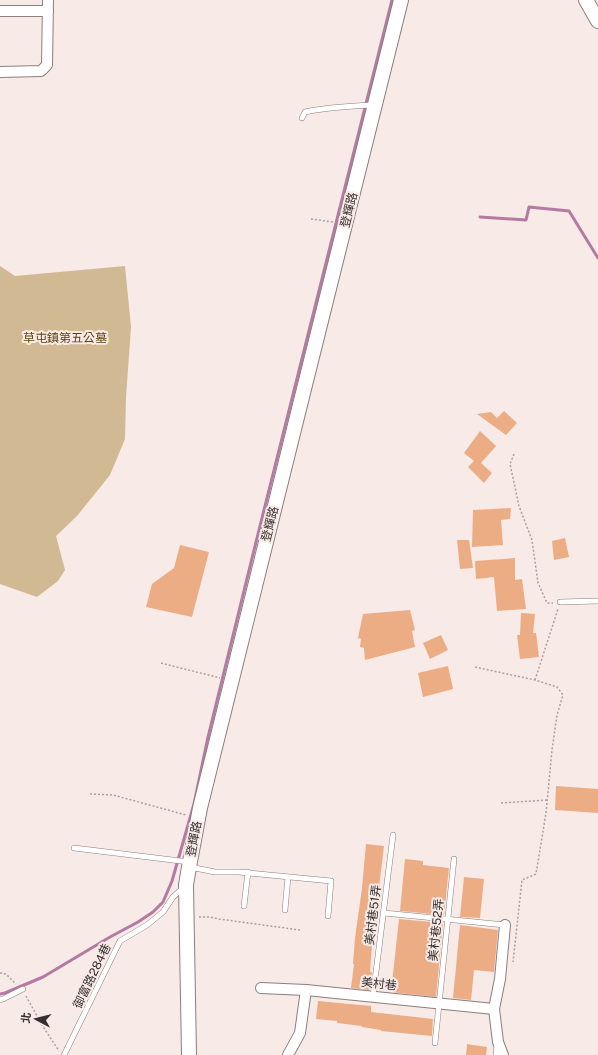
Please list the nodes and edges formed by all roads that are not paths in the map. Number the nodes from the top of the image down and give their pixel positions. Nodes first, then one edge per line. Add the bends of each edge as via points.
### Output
1 (48, 0) edge
2 (401, 0) edge
3 (586, 0) edge
4 (0, 11) edge
5 (48, 11) junction
6 (598, 21) edge
7 (0, 72) edge
8 (375, 105) junction
9 (302, 118) dead end
10 (598, 601) edge
11 (560, 602) road end
12 (393, 835) dead end
13 (74, 848) dead end
14 (454, 859) dead end
15 (189, 865) junction
16 (248, 872) junction
17 (288, 876) junction
18 (186, 885) junction
19 (244, 906) dead end
20 (285, 910) dead end
21 (384, 913) junction
22 (328, 916) dead end
23 (448, 920) junction
24 (505, 925) joint
25 (261, 988) dead end
26 (22, 989) road end
27 (306, 990) junction
28 (373, 996) junction
29 (0, 1000) edge
30 (439, 1004) junction
31 (494, 1009) junction
32 (498, 1042) junction
33 (434, 1043) dead end
34 (64, 1055) edge
35 (189, 1055) edge
36 (288, 1055) edge
37 (496, 1055) edge
38 (503, 1055) edge

1 - 5 street
2 - 8 street, 登輝路
3 - 6 street
4 - 5 street
5 - 7 street via 47,65 41,72
8 - 9 lane via 312,110 305,112
8 - 15 street, 登輝路 via 198,818
10 - 11 lane
12 - 21 lane, 美村巷51弄
13 - 15 lane
14 - 23 lane, 美村巷52弄
15 - 16 lane via 215,872
15 - 18 street, 登輝路
16 - 17 lane
16 - 19 lane
17 - 20 lane
17 - 22 lane via 331,881
18 - 34 lane, 御富路284巷 via 173,897 163,912 120,941
18 - 35 street, 登輝路
21 - 23 lane
21 - 28 lane, 美村巷51弄
23 - 24 lane
23 - 30 lane, 美村巷52弄
24 - 31 street via 500,980
25 - 27 street, 美村巷
26 - 29 lane
27 - 28 street, 美村巷
27 - 36 street via 300,1033
28 - 30 street, 美村巷
30 - 31 street, 美村巷
30 - 33 lane, 美村巷52弄
31 - 32 street
32 - 37 lane
32 - 38 street

